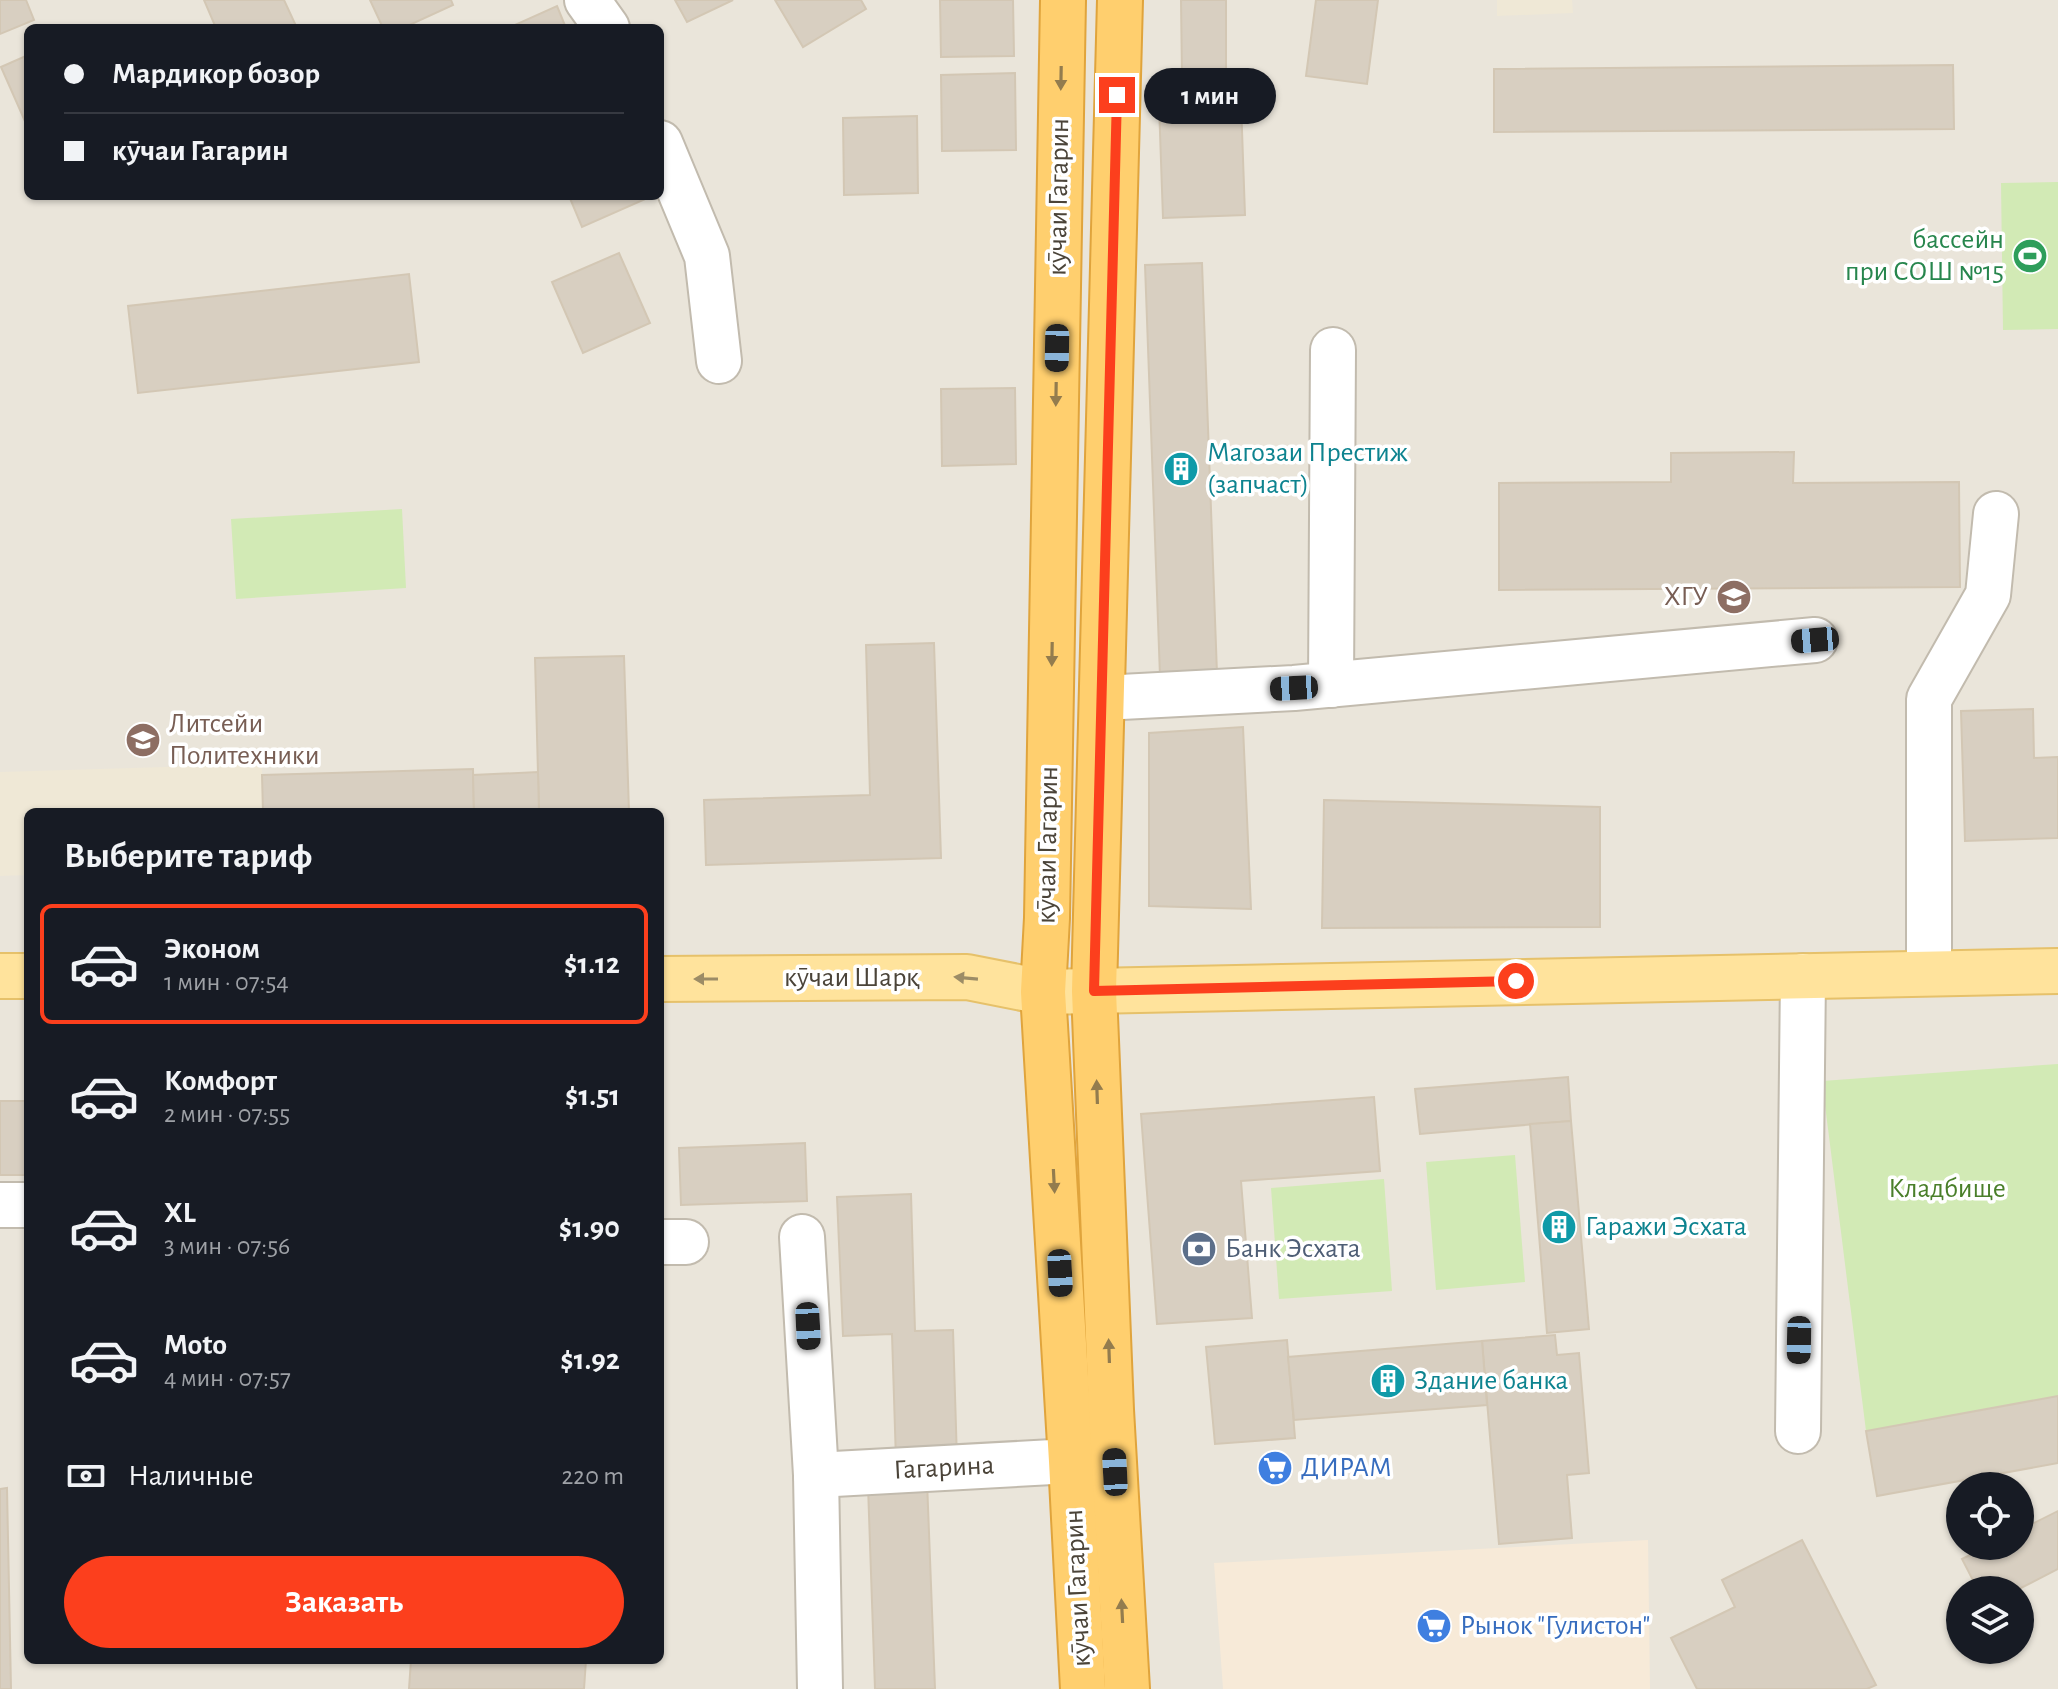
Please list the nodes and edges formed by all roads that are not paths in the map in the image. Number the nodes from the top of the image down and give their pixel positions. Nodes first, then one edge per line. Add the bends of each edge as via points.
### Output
1 (587, 0) edge
2 (1063, 0) edge
3 (1120, 0) edge
4 (604, 24) edge
5 (664, 153) edge
6 (1333, 350) dead end
7 (719, 361) dead end
8 (1996, 514) dead end
9 (1815, 640) dead end
10 (1331, 685) junction
11 (1102, 698) junction
12 (2058, 971) edge
13 (1929, 973) junction
14 (0, 976) edge
15 (24, 976) edge
16 (1803, 976) junction
17 (664, 979) edge
18 (1094, 991) junction
19 (1043, 992) junction
20 (0, 1205) edge
21 (24, 1205) edge
22 (802, 1237) dead end
23 (1798, 1431) dead end
24 (1071, 1461) junction
25 (816, 1475) junction
26 (820, 1689) edge
27 (1083, 1689) edge
28 (1127, 1689) edge

1 - 4 street
2 -> 19 highway, кӯчаи Гагарин
3 - 11 highway, кӯчаи Гагарин
5 - 7 street via 707,256
6 - 10 street
8 - 13 street via 1988,595 1929,699
9 - 10 street
10 - 11 street
11 - 18 highway, кӯчаи Гагарин
12 - 13 main road, кӯчаи Шарқ
13 - 16 main road, кӯчаи Шарқ
14 - 15 main road
16 - 18 main road, кӯчаи Шарқ
16 - 23 street
19 -> 17 main road, кӯчаи Шарқ via 967,977
18 - 19 main road, кӯчаи Шарқ
28 -> 18 highway, кӯчаи Гагарин
19 -> 24 highway, кӯчаи Гагарин
20 - 21 street
22 - 25 street
24 - 25 street, Гагарина
24 - 27 highway, кӯчаи Гагарин
25 - 26 street

